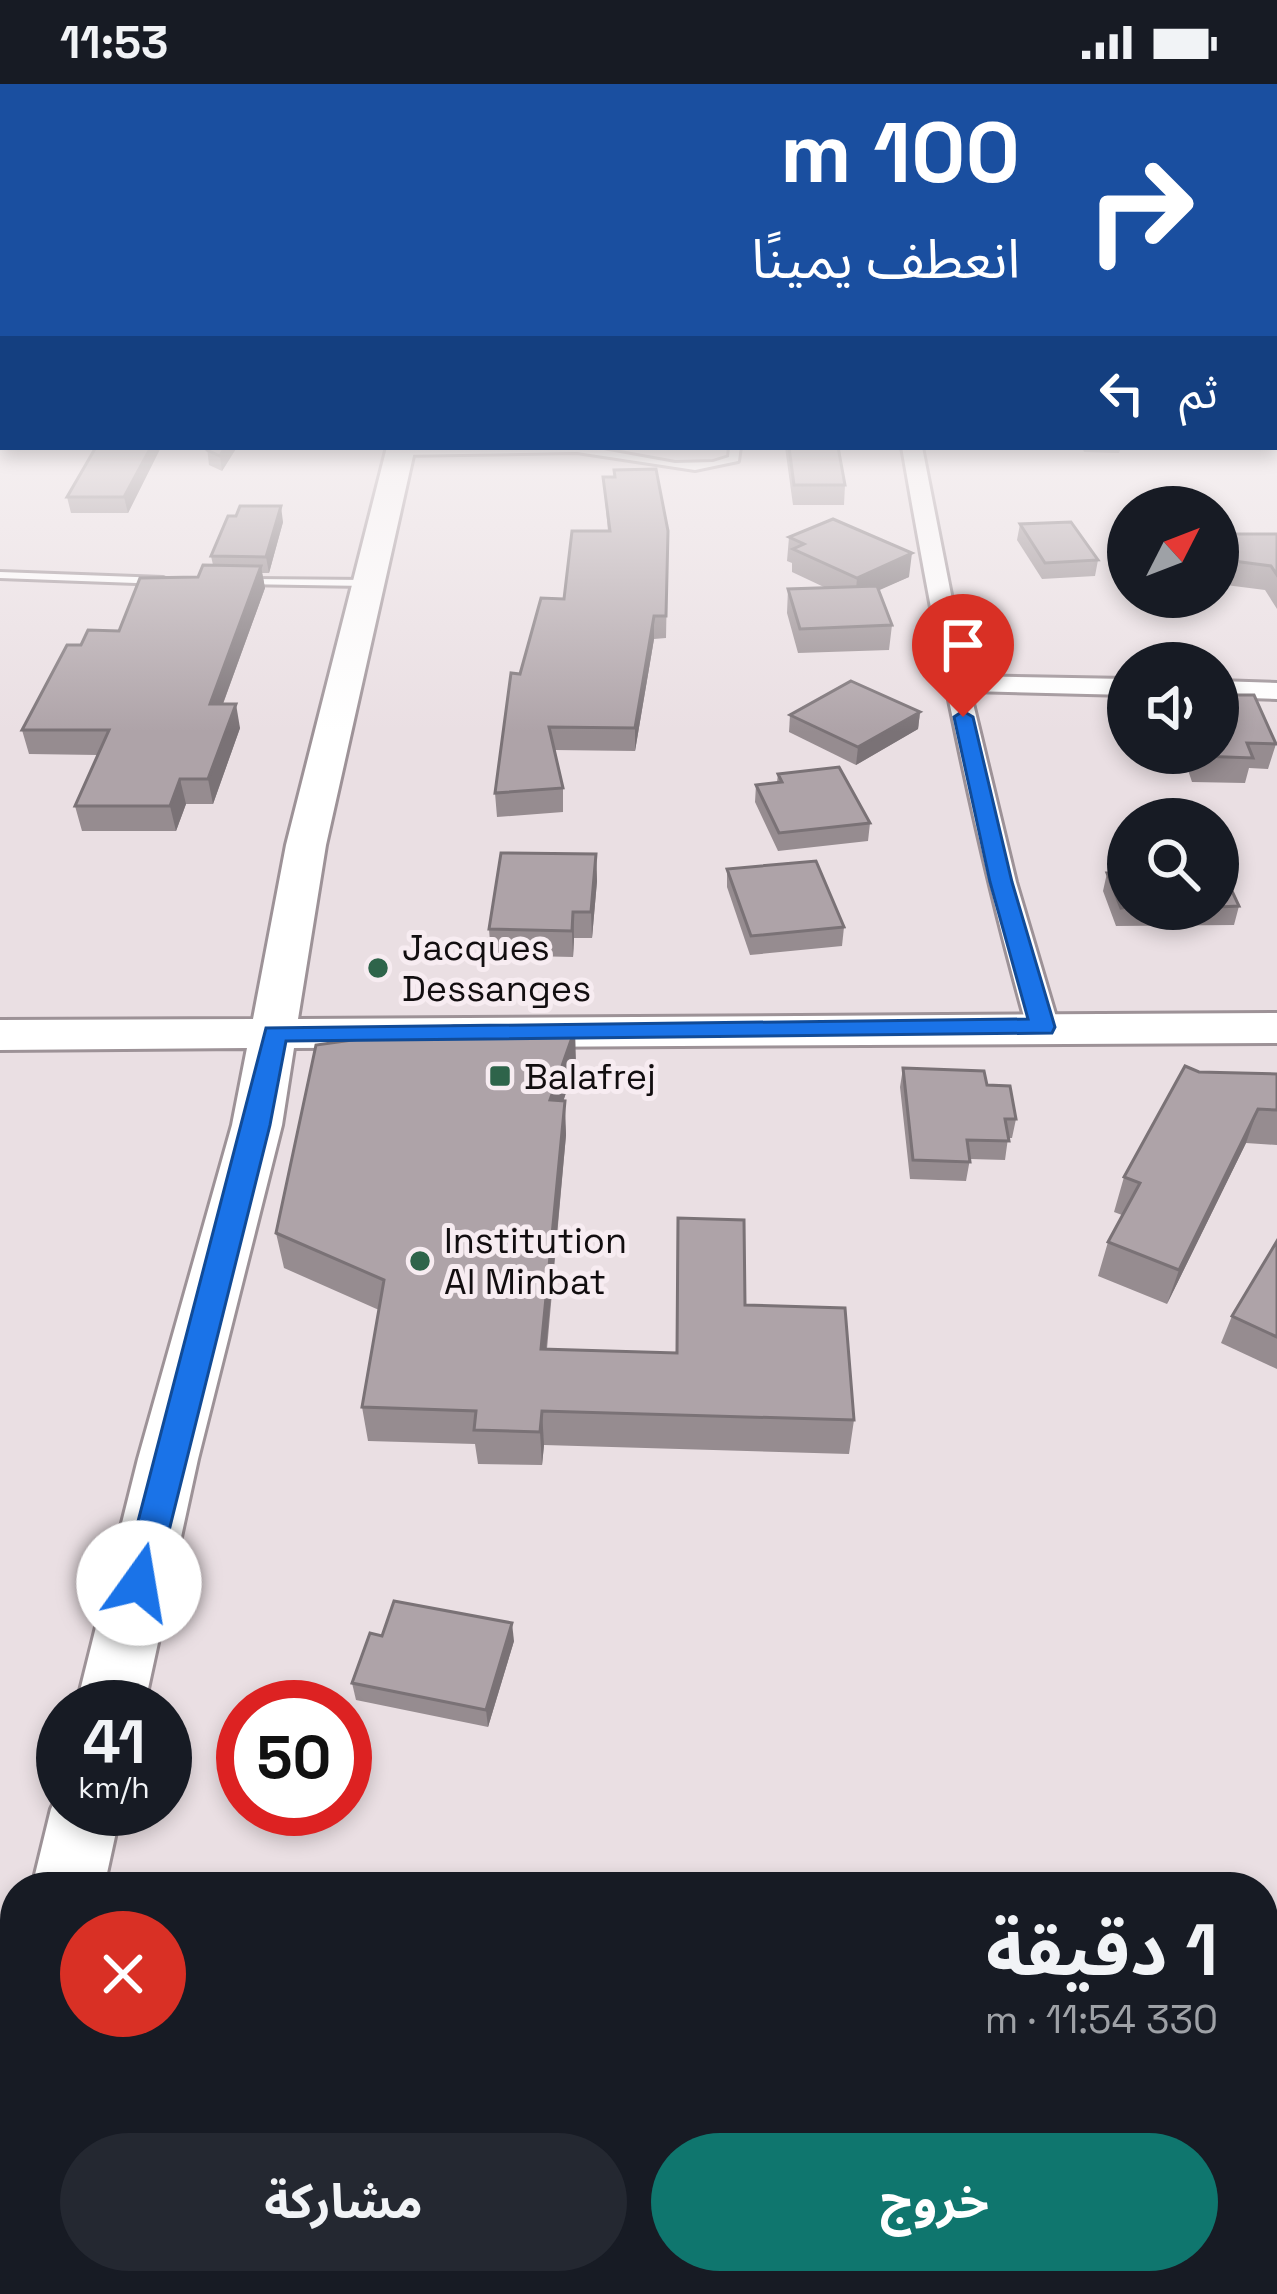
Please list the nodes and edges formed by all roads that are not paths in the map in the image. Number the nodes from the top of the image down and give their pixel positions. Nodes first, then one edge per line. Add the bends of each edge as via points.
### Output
1 (381, 525) edge
2 (927, 525) edge
3 (0, 574) edge
4 (168, 581) edge
5 (213, 581) edge
6 (367, 583) junction
7 (956, 683) junction
8 (1107, 687) edge
9 (1239, 690) edge
10 (1277, 691) edge
11 (1043, 1027) junction
12 (1277, 1028) edge
13 (275, 1034) junction
14 (0, 1035) edge
15 (116, 1680) edge
16 (80, 1836) edge
17 (71, 1872) edge

1 - 6 main road
2 - 7 street
3 - 4 lane
5 - 6 lane
6 - 13 main road via 306,845
7 - 8 street
7 - 11 street
9 - 10 street
11 - 12 main road
11 - 13 main road
13 - 14 main road
13 - 15 main road
16 - 17 main road

